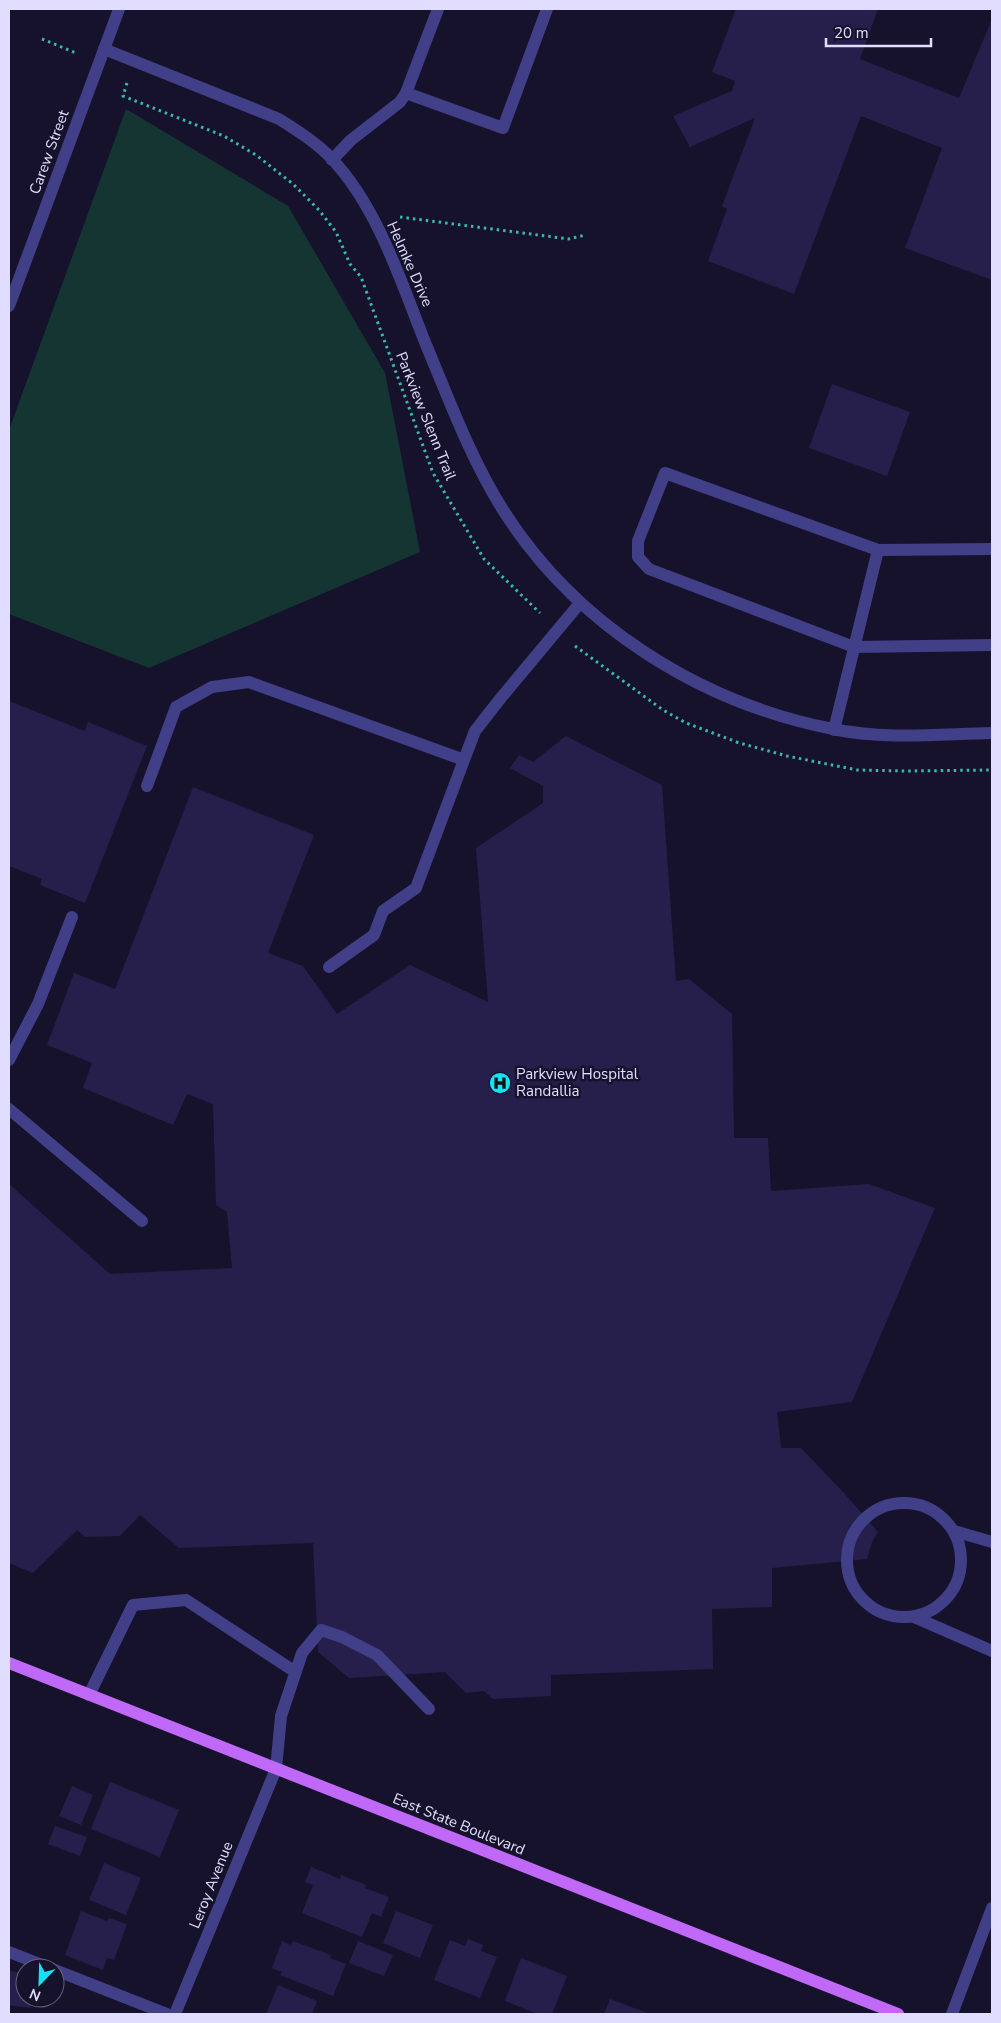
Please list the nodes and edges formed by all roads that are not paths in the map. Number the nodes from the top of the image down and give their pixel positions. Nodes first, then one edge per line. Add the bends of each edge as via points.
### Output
1 (119, 9) edge
2 (438, 9) edge
3 (547, 9) edge
4 (104, 49) junction
5 (406, 93) junction
6 (332, 160) junction
7 (9, 306) edge
8 (992, 549) edge
9 (878, 550) junction
10 (580, 603) junction
11 (992, 646) edge
12 (854, 647) junction
13 (834, 730) junction
14 (992, 733) edge
15 (464, 760) junction
16 (147, 786) dead end
17 (72, 917) dead end
18 (330, 967) dead end
19 (9, 1060) edge
20 (9, 1109) edge
21 (142, 1221) dead end
22 (954, 1531) junction
23 (992, 1542) edge
24 (914, 1617) junction
25 (992, 1651) edge
26 (9, 1663) edge
27 (294, 1671) dead end
28 (89, 1695) junction
29 (429, 1709) dead end
30 (276, 1769) junction
31 (992, 1908) edge
32 (9, 1952) edge
33 (24, 1958) edge
34 (65, 1974) edge
35 (167, 2014) edge
36 (175, 2014) edge
37 (898, 2014) edge
38 (952, 2014) edge

1 - 4 street, Carew Street
2 - 5 street
3 - 5 street via 503,128
4 - 6 street, Helmke Drive via 279,119 304,135
4 - 7 street, Carew Street
5 - 6 street via 400,102 351,140
6 - 10 street, Helmke Drive via 356,191 390,254 473,457 504,511 539,558
8 - 9 street
9 - 12 street
9 - 12 street via 665,473 638,541 638,557 649,569
10 - 13 street, Helmke Drive via 671,670 722,695 776,715
10 - 15 street via 476,731
11 - 12 street
12 - 13 street
13 - 14 street, Helmke Drive via 879,734
15 - 16 street via 249,682 212,687 176,707
15 - 18 street via 416,888 383,911 374,935
17 - 19 street via 38,1004
20 - 21 street
22 - 23 street
22 - 24 street via 962,1562 959,1578 942,1604
22 - 24 street via 928,1508 910,1503 892,1504 876,1510 862,1521 852,1536 847,1570 853,1587 878,1612
24 - 25 street
26 - 28 main road, East State Boulevard
27 - 28 street via 186,1600 133,1606
28 - 30 main road, East State Boulevard
29 - 30 street, Leroy Avenue via 377,1655 321,1630 302,1653 281,1716
30 - 36 street, Leroy Avenue
30 - 37 main road, East State Boulevard
31 - 38 street
32 - 33 street
34 - 35 street

